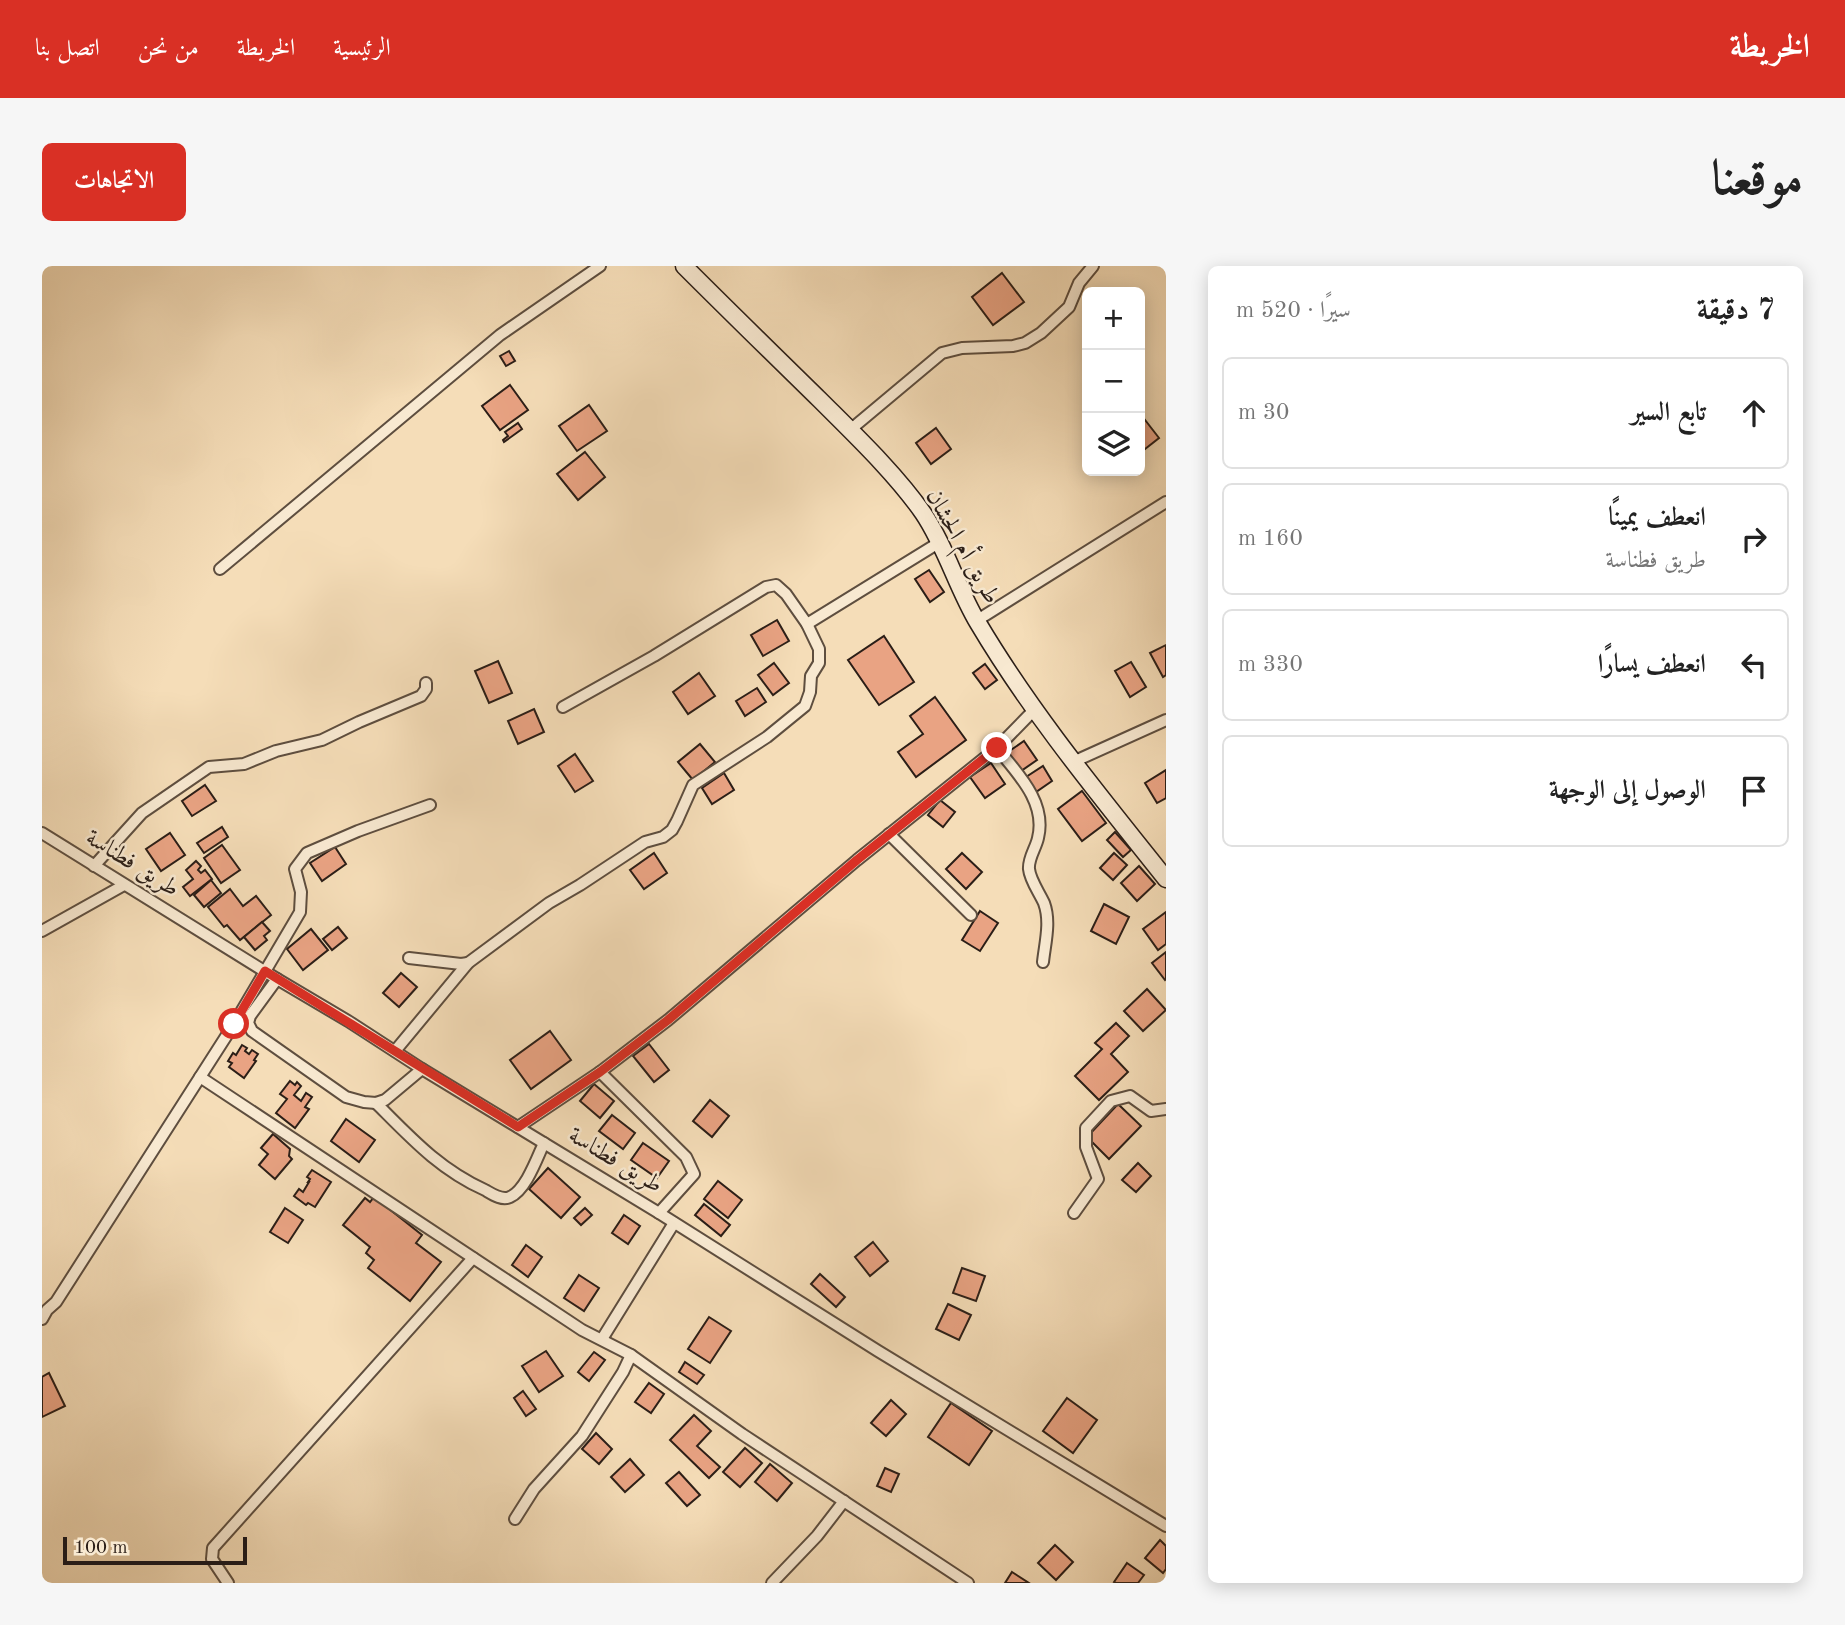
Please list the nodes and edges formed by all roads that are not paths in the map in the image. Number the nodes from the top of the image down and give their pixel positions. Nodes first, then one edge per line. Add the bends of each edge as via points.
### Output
1 (600, 266) edge
2 (684, 266) edge
3 (1093, 266) edge
4 (850, 430) junction
5 (1166, 502) edge
6 (940, 542) junction
7 (220, 569) dead end
8 (976, 621) junction
9 (807, 624) junction
10 (426, 683) dead end
11 (563, 707) dead end
12 (1034, 710) junction
13 (1166, 720) edge
14 (997, 748) junction
15 (1073, 762) junction
16 (430, 805) dead end
17 (42, 833) edge
18 (889, 834) junction
19 (94, 866) junction
20 (1166, 879) edge
21 (124, 885) junction
22 (971, 915) dead end
23 (42, 931) edge
24 (410, 958) dead end
25 (1043, 962) dead end
26 (468, 963) junction
27 (265, 971) junction
28 (277, 979) junction
29 (395, 1051) junction
30 (422, 1069) junction
31 (600, 1072) junction
32 (200, 1077) junction
33 (376, 1103) junction
34 (1166, 1109) edge
35 (518, 1127) junction
36 (544, 1143) junction
37 (659, 1213) junction
38 (1074, 1213) dead end
39 (674, 1223) junction
40 (473, 1258) junction
41 (44, 1313) edge
42 (602, 1339) junction
43 (631, 1355) junction
44 (844, 1501) junction
45 (515, 1520) dead end
46 (1166, 1525) edge
47 (228, 1583) edge
48 (772, 1583) edge
49 (968, 1583) edge

1 - 7 street via 500,335
2 - 4 street, طريق أم الحشان
3 - 4 street via 1069,307 1041,333 1013,346 942,353
4 - 6 street, طريق أم الحشان via 904,489
5 - 8 street
6 - 8 street, طريق أم الحشان
6 - 9 street
8 - 12 street, طريق أم الحشان
9 - 11 street via 786,594 776,585 766,587
9 - 26 street via 819,649 819,663 805,706 693,785 671,831 645,842 548,903
10 - 19 street via 421,696 322,740 244,764 209,767 142,813
12 - 14 street
12 - 15 street, طريق أم الحشان
13 - 15 street
14 - 18 street
14 - 25 street via 1032,793 1038,813 1039,836 1029,869 1048,920
15 - 20 street, طريق أم الحشان
16 - 27 street via 307,853 295,869 302,892 300,912
17 - 19 street, طريق فطناسة
18 - 22 street
18 - 31 street
19 - 21 street, طريق فطناسة
21 - 23 street
21 - 27 street, طريق فطناسة
24 - 26 street
26 - 29 street
27 - 28 street, طريق فطناسة
27 - 32 street
28 - 29 street, طريق فطناسة
28 - 33 street via 250,1016 252,1031 346,1097
29 - 30 street, طريق فطناسة
30 - 33 street
30 - 35 street, طريق فطناسة
31 - 35 street
31 - 37 street via 692,1167 694,1174
32 - 40 street
32 - 41 street via 56,1302
33 - 36 street via 424,1151 464,1180 503,1199 523,1186
34 - 38 street via 1151,1111 1130,1096 1111,1101 1086,1128 1086,1147 1098,1179
35 - 36 street, طريق فطناسة
36 - 37 street, طريق فطناسة
37 - 39 street, طريق فطناسة
39 - 42 street
39 - 46 street, طريق فطناسة
40 - 42 street
40 - 47 street via 213,1548 212,1559
42 - 43 street
43 - 44 street
43 - 45 street via 588,1428 534,1489
44 - 48 street
44 - 49 street

